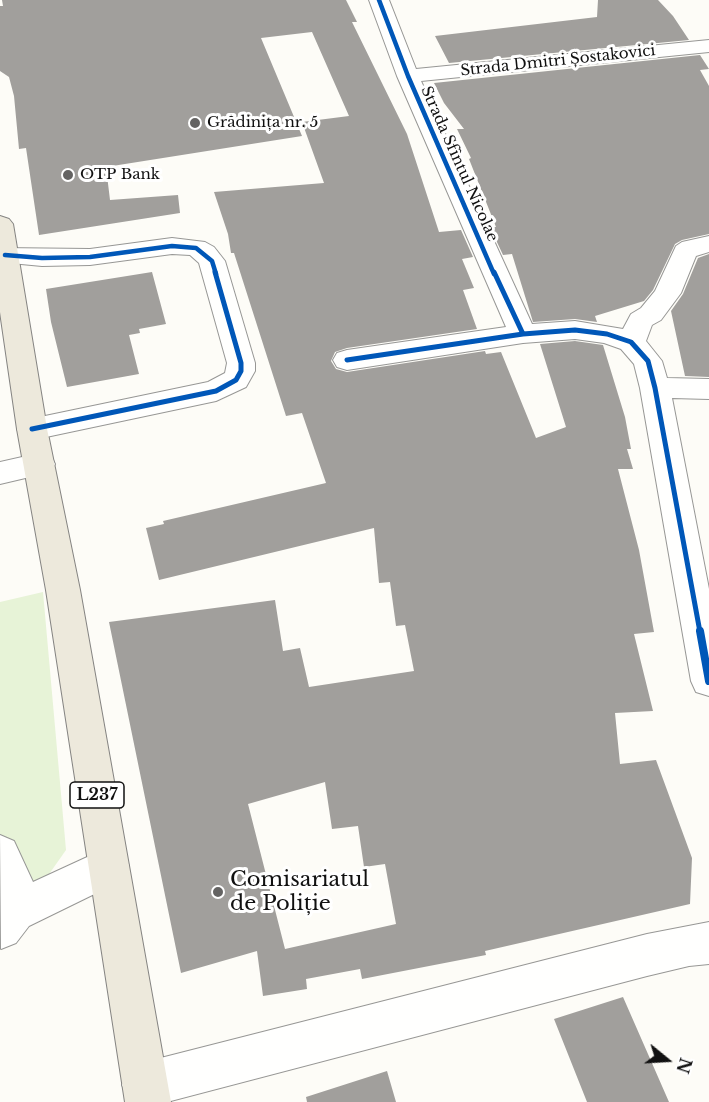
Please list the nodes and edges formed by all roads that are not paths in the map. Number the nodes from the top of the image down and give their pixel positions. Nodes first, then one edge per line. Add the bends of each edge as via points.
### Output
1 (379, 0) edge
2 (709, 46) edge
3 (408, 76) junction
4 (0, 224) edge
5 (709, 244) edge
6 (5, 255) junction
7 (524, 334) junction
8 (631, 342) junction
9 (347, 360) dead end
10 (655, 388) junction
11 (709, 389) edge
12 (32, 429) junction
13 (0, 473) edge
14 (42, 476) junction
15 (709, 681) edge
16 (0, 854) edge
17 (109, 866) junction
18 (7, 920) edge
19 (709, 943) edge
20 (146, 1094) edge

1 - 3 street, Strada Sfîntul Nicolae
2 - 3 street, Strada Dmitri Șostakovici
3 - 7 street, Strada Sfîntul Nicolae
4 - 6 main road, L237
5 - 8 street via 684,252 666,293 655,310 641,320
6 - 12 main road, L237
6 - 12 street via 81,257 172,246 196,249 212,261 241,363 236,380 216,391
7 - 8 street via 575,330
7 - 9 street
8 - 10 street via 648,361
10 - 11 street
10 - 15 street
12 - 14 main road, L237
13 - 14 street
14 - 17 main road, L237
16 - 18 street via 15,896
17 - 18 street
17 - 20 main road, L237
19 - 20 street via 647,955

